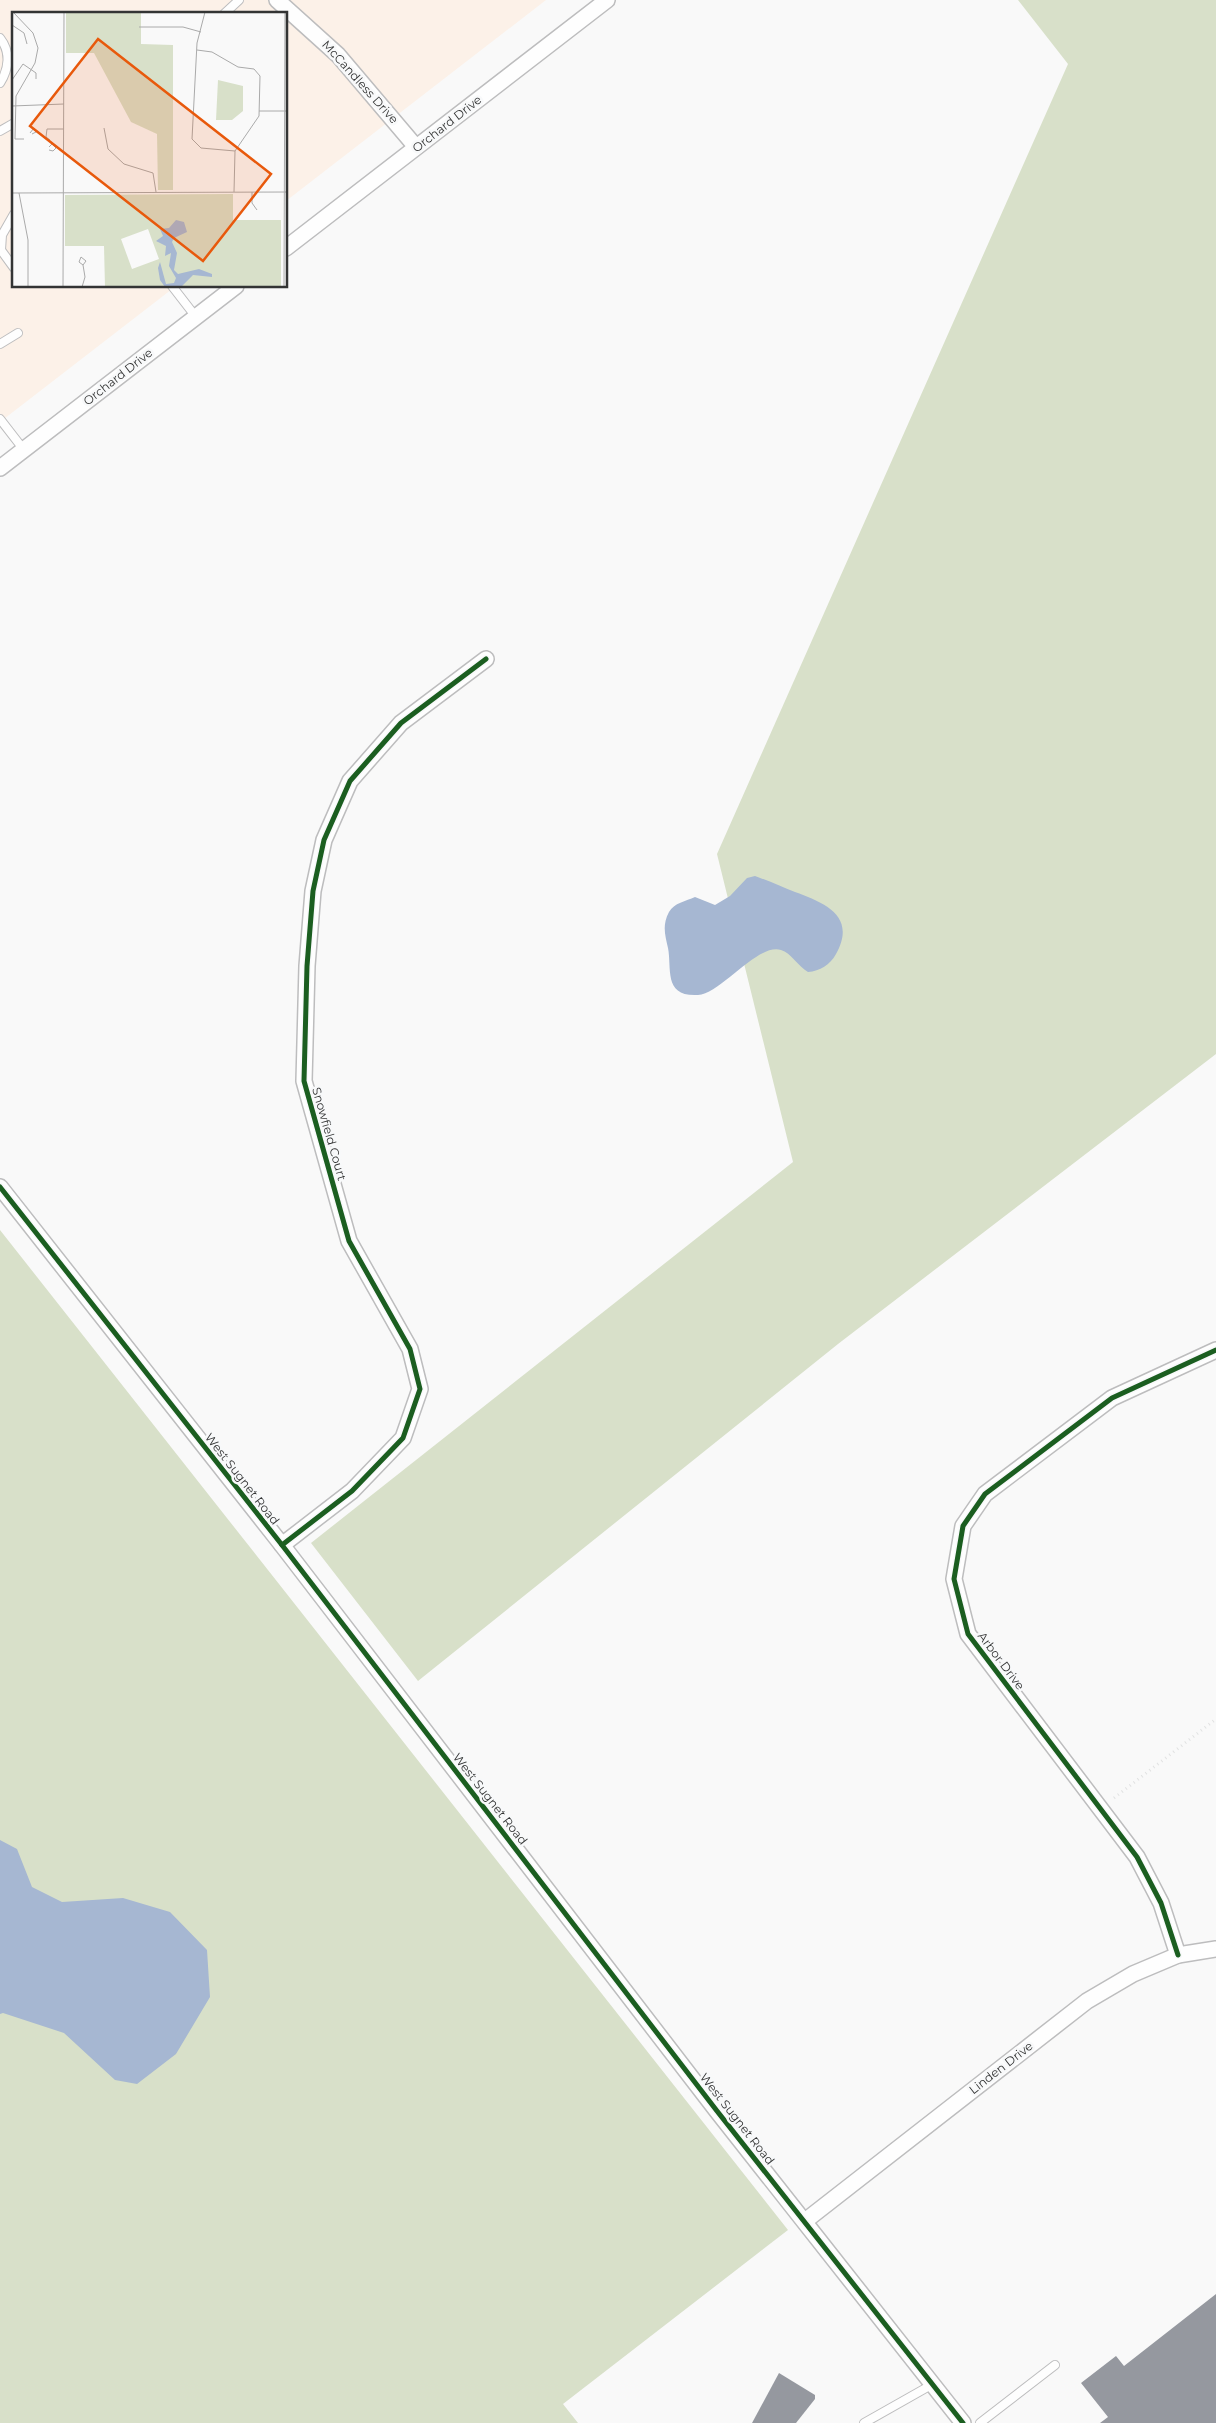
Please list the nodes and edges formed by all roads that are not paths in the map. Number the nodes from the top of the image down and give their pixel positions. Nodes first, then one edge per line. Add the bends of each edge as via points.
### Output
1 (239, 0) edge
2 (277, 0) edge
3 (607, 0) edge
4 (226, 12) edge
5 (0, 38) edge
6 (0, 83) edge
7 (12, 124) edge
8 (0, 131) edge
9 (416, 148) junction
10 (12, 217) edge
11 (0, 243) edge
12 (288, 246) edge
13 (12, 265) edge
14 (174, 288) edge
15 (233, 288) edge
16 (196, 317) junction
17 (18, 333) dead end
18 (0, 344) edge
19 (0, 418) edge
20 (24, 450) junction
21 (0, 468) edge
22 (486, 659) dead end
23 (0, 1187) edge
24 (1216, 1350) edge
25 (282, 1545) junction
26 (1216, 1949) edge
27 (1178, 1955) junction
28 (805, 2221) junction
29 (1055, 2365) dead end
30 (933, 2384) junction
31 (864, 2423) edge
32 (963, 2423) edge
33 (980, 2423) edge

1 - 4 lane
2 - 9 street, McCandless Drive via 338,55
3 - 9 street, Orchard Drive
5 - 6 lane via 7,50 8,62
7 - 8 lane
9 - 12 street, Orchard Drive
10 - 11 lane
11 - 13 lane via 0,250
14 - 16 lane
15 - 16 street, Orchard Drive
16 - 20 street, Orchard Drive
17 - 18 lane
19 - 20 lane
20 - 21 street, Orchard Drive
22 - 25 street, Snowfield Court via 402,723 350,781 324,840 312,901 304,1081 349,1241 410,1349 420,1389 403,1438 352,1491
23 - 25 street, West Sugnet Road
24 - 27 street, Arbor Drive via 1112,1398 985,1494 964,1526 954,1579 968,1634 1137,1857 1161,1903
25 - 28 street, West Sugnet Road
26 - 27 street, Linden Drive
27 - 28 street, Linden Drive via 1133,1974 1087,2001
28 - 30 street, West Sugnet Road
29 - 33 lane
30 - 31 lane
30 - 32 street, West Sugnet Road

